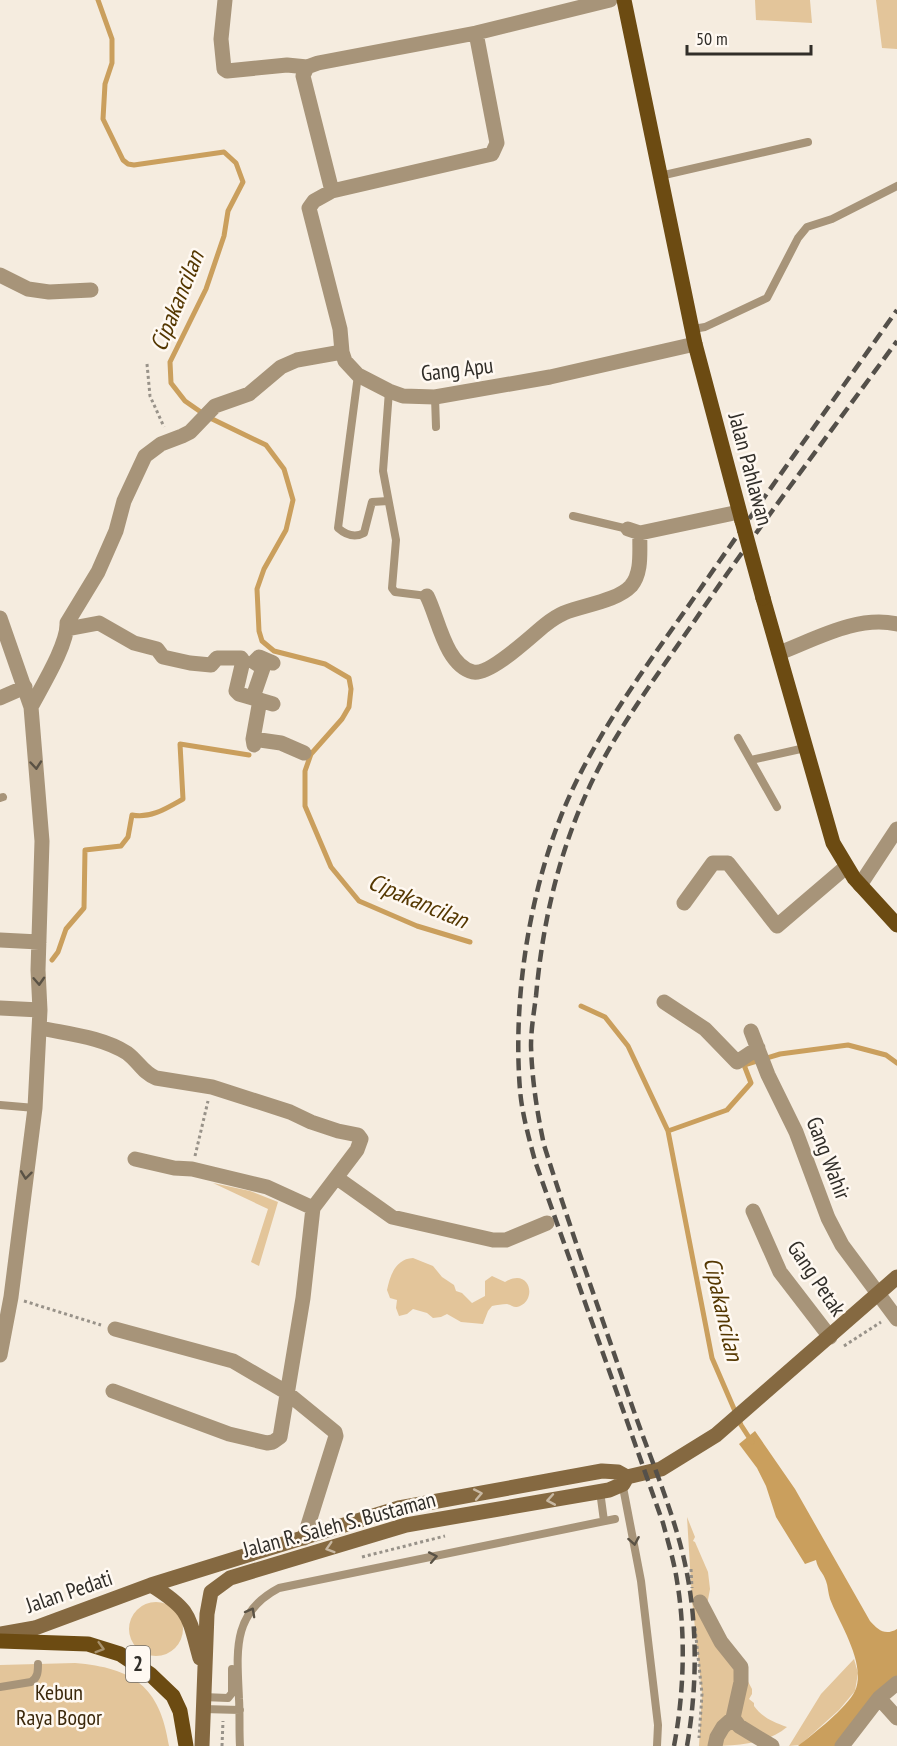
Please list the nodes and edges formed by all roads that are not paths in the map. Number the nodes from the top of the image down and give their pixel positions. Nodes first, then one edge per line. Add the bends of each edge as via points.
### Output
1 (225, 0) edge
2 (610, 0) edge
3 (624, 0) edge
4 (476, 33) junction
5 (308, 67) junction
6 (808, 142) dead end
7 (660, 176) junction
8 (897, 186) edge
9 (332, 191) junction
10 (0, 275) edge
11 (91, 290) dead end
12 (694, 337) junction
13 (342, 352) junction
14 (358, 375) junction
15 (389, 391) junction
16 (435, 397) junction
17 (436, 427) dead end
18 (388, 501) junction
19 (573, 516) dead end
20 (741, 516) junction
21 (634, 531) junction
22 (427, 596) joint
23 (0, 618) edge
24 (897, 624) edge
25 (68, 629) junction
26 (779, 653) junction
27 (273, 663) dead end
28 (25, 687) junction
29 (0, 698) edge
30 (262, 700) junction
31 (32, 707) junction
32 (738, 738) dead end
33 (805, 748) junction
34 (304, 753) dead end
35 (751, 760) junction
36 (777, 807) dead end
37 (897, 829) edge
38 (846, 867) junction
39 (860, 885) junction
40 (684, 903) dead end
41 (897, 925) edge
42 (0, 940) edge
43 (39, 942) junction
44 (664, 1002) dead end
45 (0, 1008) edge
46 (40, 1010) junction
47 (40, 1028) junction
48 (751, 1031) dead end
49 (759, 1049) junction
50 (0, 1105) edge
51 (35, 1108) junction
52 (135, 1159) dead end
53 (337, 1178) junction
54 (313, 1208) junction
55 (753, 1211) dead end
56 (547, 1223) dead end
57 (897, 1277) edge
58 (878, 1294) junction
59 (5, 1295) edge
60 (897, 1319) edge
61 (115, 1329) road end
62 (830, 1337) junction
63 (0, 1355) edge
64 (113, 1391) dead end
65 (286, 1392) junction
66 (623, 1478) junction
67 (600, 1491) junction
68 (615, 1519) dead end
69 (604, 1521) junction
70 (304, 1538) junction
71 (151, 1586) junction
72 (696, 1596) road end
73 (0, 1634) edge
74 (240, 1635) junction
75 (0, 1641) edge
76 (38, 1664) dead end
77 (204, 1669) junction
78 (897, 1683) edge
79 (0, 1687) edge
80 (879, 1698) junction
81 (203, 1703) junction
82 (240, 1710) junction
83 (733, 1718) junction
84 (897, 1718) edge
85 (186, 1746) edge
86 (202, 1746) edge
87 (240, 1746) edge
88 (657, 1746) edge
89 (714, 1746) edge
90 (772, 1746) edge
91 (842, 1746) edge

1 - 5 street via 221,39 224,69
2 - 4 street
3 - 7 main road, Jalan Pahlawan
4 - 5 street
4 - 9 street via 497,143 492,154
5 - 9 street via 303,76
6 - 7 lane
7 - 12 main road, Jalan Pahlawan
8 - 12 lane via 832,219 807,227 767,298 705,327
9 - 13 street, Gang Apu via 309,208 340,329
10 - 11 street via 28,289
12 - 16 street, Gang Apu via 550,377
12 - 20 main road, Jalan Pahlawan
13 - 14 street, Gang Apu via 348,366
13 - 25 street via 281,367 249,394 215,406 190,432 145,456 124,501 112,542 67,623
14 - 15 street, Gang Apu
14 - 18 lane via 338,528 350,535 364,533 372,502
15 - 16 street, Gang Apu via 404,396
15 - 18 lane via 383,471
16 - 17 lane
18 - 22 lane via 396,540 392,588 395,592
19 - 21 lane
20 - 21 street
20 - 26 main road, Jalan Pahlawan, bridge
21 - 22 street via 639,570 624,593 562,614 502,661 477,673 460,664 446,645
23 - 28 street
24 - 26 street via 861,622
25 - 30 street via 99,623 134,643 157,649 163,657 190,663 210,665 217,658 241,658 236,691
25 - 31 street
26 - 33 main road, Jalan Pahlawan
27 - 30 street via 259,657 254,662 263,668
28 - 29 street
28 - 31 street
30 - 34 street via 254,742 281,743
31 -> 43 street via 42,841
32 - 35 lane
33 - 35 lane
33 - 38 main road, Jalan Pahlawan via 828,830
35 - 36 lane
37 - 39 street
38 - 39 main road, Jalan Pahlawan
38 - 40 street via 777,926 728,863 713,863
39 - 41 main road, Jalan Pahlawan
42 - 43 street
43 -> 46 street
44 - 49 street via 705,1029 737,1062
45 - 46 street
46 - 47 street
47 - 51 street
47 - 53 street via 105,1042 126,1053 156,1078 212,1088 358,1135 361,1139 357,1150
48 - 49 street, Gang Wahir
49 - 58 street, Gang Wahir via 796,1131 828,1218
50 - 51 lane
51 -> 59 street
52 - 54 street via 267,1187
53 - 54 street
53 - 56 street via 392,1217 492,1240 506,1240
54 - 65 street via 303,1298
55 - 62 street, Gang Petak via 780,1272
57 - 58 main road, Jalan R. Saleh S. Bustaman
58 - 60 street, Gang Wahir
58 - 62 main road, Jalan R. Saleh S. Bustaman
59 - 63 street
61 - 65 street via 233,1361
62 - 66 main road, Jalan R. Saleh S. Bustaman via 716,1435 661,1473
64 - 65 street via 229,1434 267,1443 280,1437
65 - 70 street via 336,1436
66 - 67 main road, Jalan R. Saleh S. Bustaman
70 -> 66 main road, Jalan R. Saleh S. Bustaman via 399,1509 602,1471
66 -> 88 lane via 641,1581 658,1725
67 - 69 lane
67 -> 77 main road, Jalan R. Saleh S. Bustaman via 406,1525 230,1578 211,1592
68 - 69 lane
74 -> 69 lane via 256,1603 279,1588
70 - 71 main road, Jalan R. Saleh S. Bustaman
71 - 73 main road, Jalan Pedati via 35,1628
71 - 77 main road via 179,1604 188,1615
72 - 83 street via 721,1642 741,1667
74 - 81 lane via 233,1644 232,1693 228,1698
74 - 82 lane
75 -> 85 main road, 2 via 88,1644 120,1654 173,1696 180,1711
76 - 79 lane via 31,1682
77 - 81 main road, Jalan R. Saleh S. Bustaman
78 - 80 street
80 - 84 street
80 - 91 street
81 - 82 lane
81 - 86 main road, Jalan R. Saleh S. Bustaman
82 - 87 lane
83 - 89 street via 723,1727
83 - 90 street

